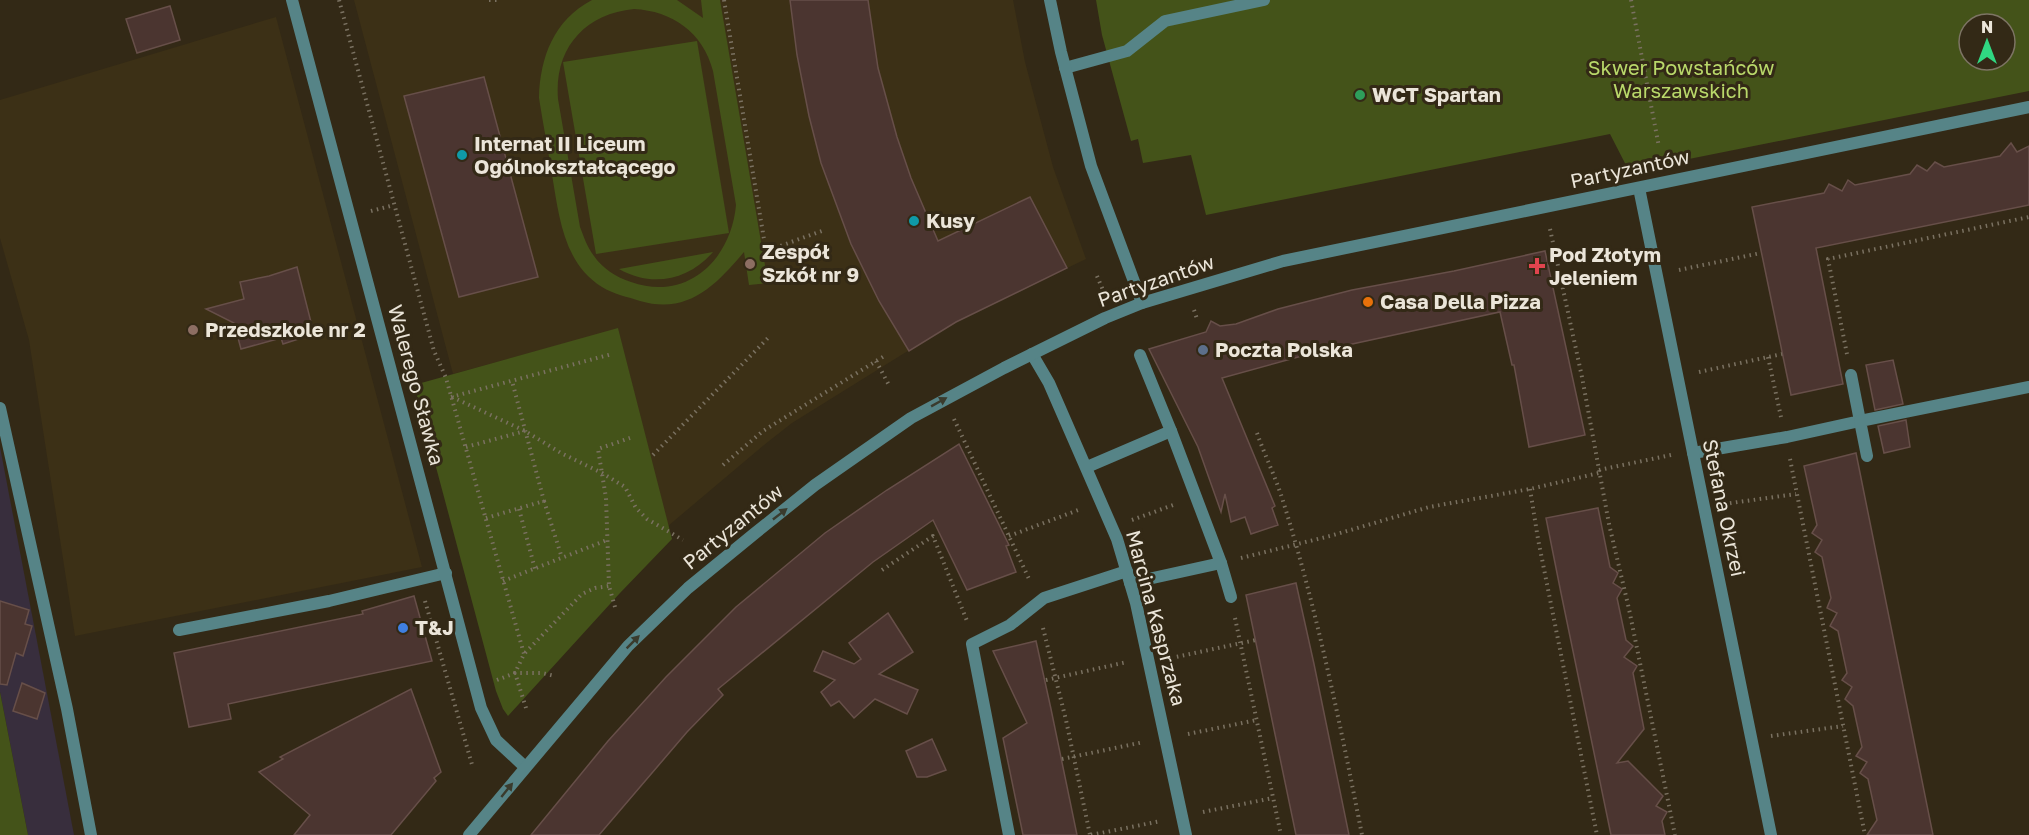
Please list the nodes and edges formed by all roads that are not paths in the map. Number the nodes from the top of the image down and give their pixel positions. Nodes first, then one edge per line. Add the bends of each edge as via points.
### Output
1 (292, 0) edge
2 (1050, 0) edge
3 (1264, 0) edge
4 (1065, 68) junction
5 (2029, 106) edge
6 (1639, 188) junction
7 (1142, 303) junction
8 (1032, 354) junction
9 (1140, 355) dead end
10 (1851, 375) road end
11 (2029, 387) edge
12 (0, 408) edge
13 (1860, 421) junction
14 (1171, 431) junction
15 (1693, 453) junction
16 (1867, 456) dead end
17 (1087, 467) junction
18 (1221, 563) junction
19 (446, 573) junction
20 (1129, 577) junction
21 (1231, 597) dead end
22 (179, 630) dead end
23 (525, 767) junction
24 (91, 835) edge
25 (469, 835) edge
26 (1009, 835) edge
27 (1186, 835) edge
28 (1771, 835) edge

1 - 19 street, Walerego Sławka
2 - 4 street
3 - 4 street via 1165,21 1127,51
4 - 7 street via 1091,166
5 - 6 street, Partyzantów
6 - 7 street, Partyzantów via 1283,261
6 - 15 street, Stefana Okrzei
7 - 8 street, Partyzantów
8 - 17 street, Marcina Kasprzaka
23 -> 8 street, Partyzantów via 628,646 688,588 754,534 815,485 911,418
9 - 14 street
10 - 13 street
11 - 13 street
12 - 24 street
13 - 15 street
13 - 16 street
14 - 17 street
14 - 18 street
15 - 28 street, Stefana Okrzei
17 - 20 street, Marcina Kasprzaka via 1118,539
18 - 20 street
18 - 21 street
19 - 22 street
19 - 23 street, Walerego Sławka via 487,724 496,741
20 - 26 street via 1044,598 1010,625 972,644
20 - 27 street, Marcina Kasprzaka
25 -> 23 street, Partyzantów

